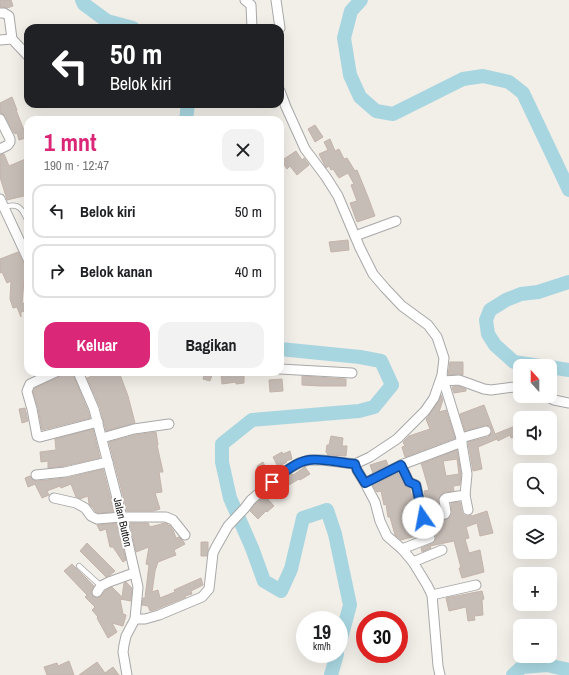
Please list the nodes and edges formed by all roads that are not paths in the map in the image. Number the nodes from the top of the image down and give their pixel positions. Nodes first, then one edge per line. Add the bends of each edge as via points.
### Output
1 (245, 0) edge
2 (276, 0) edge
3 (0, 13) edge
4 (252, 24) edge
5 (279, 24) edge
6 (0, 40) edge
7 (12, 40) junction
8 (24, 52) edge
9 (284, 102) edge
10 (0, 119) edge
11 (0, 149) edge
12 (1, 202) edge
13 (24, 213) edge
14 (396, 221) dead end
15 (355, 236) junction
16 (24, 251) edge
17 (284, 369) edge
18 (352, 373) dead end
19 (47, 376) edge
20 (80, 376) edge
21 (443, 378) junction
22 (513, 387) edge
23 (557, 401) edge
24 (569, 403) edge
25 (98, 422) junction
26 (169, 424) dead end
27 (486, 431) dead end
28 (102, 438) junction
29 (462, 440) junction
30 (108, 462) junction
31 (355, 464) junction
32 (401, 465) junction
33 (36, 475) dead end
34 (365, 483) junction
35 (465, 495) junction
36 (54, 498) dead end
37 (468, 510) dead end
38 (122, 518) junction
39 (423, 518) junction
40 (185, 535) dead end
41 (402, 550) junction
42 (442, 550) dead end
43 (413, 562) junction
44 (79, 566) dead end
45 (134, 573) junction
46 (476, 585) dead end
47 (99, 589) joint
48 (432, 594) junction
49 (135, 619) junction
50 (127, 675) edge
51 (440, 675) edge

1 - 4 street via 251,5
2 - 5 street
3 - 7 street via 8,16
6 - 7 street
7 - 8 street
9 - 15 street via 305,149 338,196
10 - 11 street via 10,142
12 - 13 lane via 10,206 15,205
12 - 16 street
14 - 15 street
15 - 21 street via 373,274 402,306 428,325 437,337 444,358
17 - 18 street
19 - 25 street via 30,384 27,391 36,436
20 - 25 street, Jalan Button
21 - 22 street via 460,380 491,390
21 - 29 street
21 - 31 street via 425,412 397,439
23 - 24 street
25 - 28 street, Jalan Button
26 - 28 street
27 - 29 street
28 - 30 street, Jalan Button
29 - 32 street
29 - 35 street via 467,474
30 - 33 street via 65,472
30 - 38 street, Jalan Button
31 - 34 street
31 - 49 street via 309,460 288,470 250,500 228,526 213,554 209,589 202,598 159,615
32 - 34 street
32 - 39 street via 409,482 416,485
34 - 41 street via 387,536
35 - 37 street
35 - 39 street via 446,498 445,514
36 - 38 street via 76,503 97,519
38 - 40 street via 166,517 173,520
38 - 45 street, Jalan Button
39 - 41 street via 430,538
41 - 43 street
42 - 43 street
43 - 48 street
44 - 47 lane
45 - 47 street via 108,582
45 - 49 street, Jalan Button via 138,587
46 - 48 street
48 - 51 street
49 - 50 street, Jalan Button via 124,645

